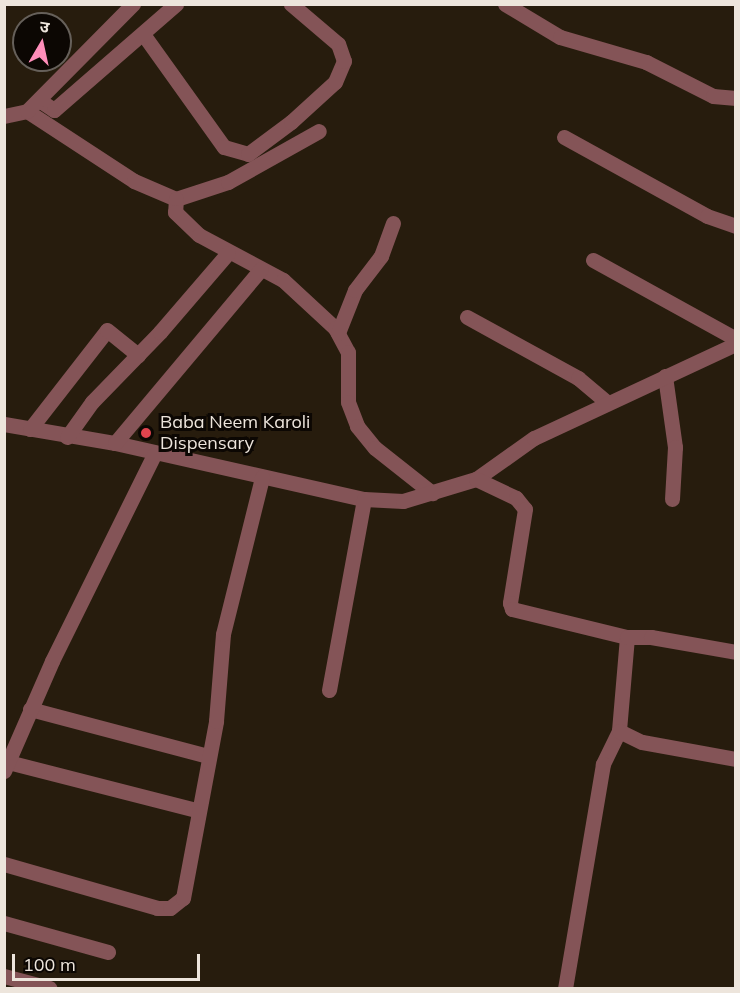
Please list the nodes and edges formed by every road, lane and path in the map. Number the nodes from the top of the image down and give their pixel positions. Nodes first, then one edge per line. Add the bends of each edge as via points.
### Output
1 (133, 4) edge
2 (176, 4) edge
3 (291, 4) edge
4 (505, 4) edge
5 (143, 34) junction
6 (735, 98) edge
7 (39, 100) junction
8 (27, 111) junction
9 (4, 116) edge
10 (319, 131) dead end
11 (564, 137) dead end
12 (176, 199) junction
13 (393, 223) dead end
14 (735, 226) edge
15 (228, 253) junction
16 (593, 260) dead end
17 (261, 269) junction
18 (467, 317) dead end
19 (338, 333) junction
20 (735, 343) edge
21 (138, 355) junction
22 (665, 376) junction
23 (607, 402) junction
24 (4, 424) edge
25 (30, 429) junction
26 (68, 437) junction
27 (115, 443) junction
28 (154, 455) junction
29 (262, 477) junction
30 (476, 479) junction
31 (432, 493) junction
32 (364, 499) junction
33 (672, 499) dead end
34 (627, 637) junction
35 (735, 652) edge
36 (329, 690) dead end
37 (30, 709) junction
38 (619, 731) junction
39 (208, 756) junction
40 (735, 759) edge
41 (6, 767) edge
42 (197, 810) junction
43 (4, 864) edge
44 (4, 923) edge
45 (108, 952) dead end
46 (4, 976) edge
47 (49, 988) edge
48 (565, 988) edge

1 - 7 street
2 - 5 street
3 - 5 street via 338,44 344,61 334,82 291,122 248,154 224,147
4 - 6 street via 560,37 638,59 713,96
5 - 7 street via 54,110
7 - 8 street
8 - 9 street
8 - 12 street via 134,181
10 - 12 street via 228,182
11 - 14 street via 707,216
12 - 15 street via 175,212
13 - 19 street via 381,256 355,290
15 - 17 street
15 - 21 street
16 - 20 street
17 - 19 street via 300,292
17 - 27 street
18 - 23 street via 578,378
19 - 31 street via 348,352 348,402 357,426 375,448
20 - 22 street
21 - 25 street via 106,330
21 - 26 street via 92,402
22 - 23 street
22 - 33 street via 674,439
23 - 30 street via 534,438
24 - 25 street
25 - 26 street
26 - 27 street
27 - 28 street
28 - 29 street
28 - 37 street
29 - 32 street
29 - 39 street via 223,634 218,711
30 - 31 street
30 - 34 street via 516,498 525,509 512,609
31 - 32 street via 403,501
32 - 36 street
34 - 35 street via 651,637
34 - 38 street
37 - 39 street
37 - 41 street
38 - 40 street via 642,742
38 - 48 street via 603,764
39 - 42 street
41 - 42 street
42 - 43 street via 198,830 183,897 170,908 146,906
44 - 45 street
46 - 47 street

